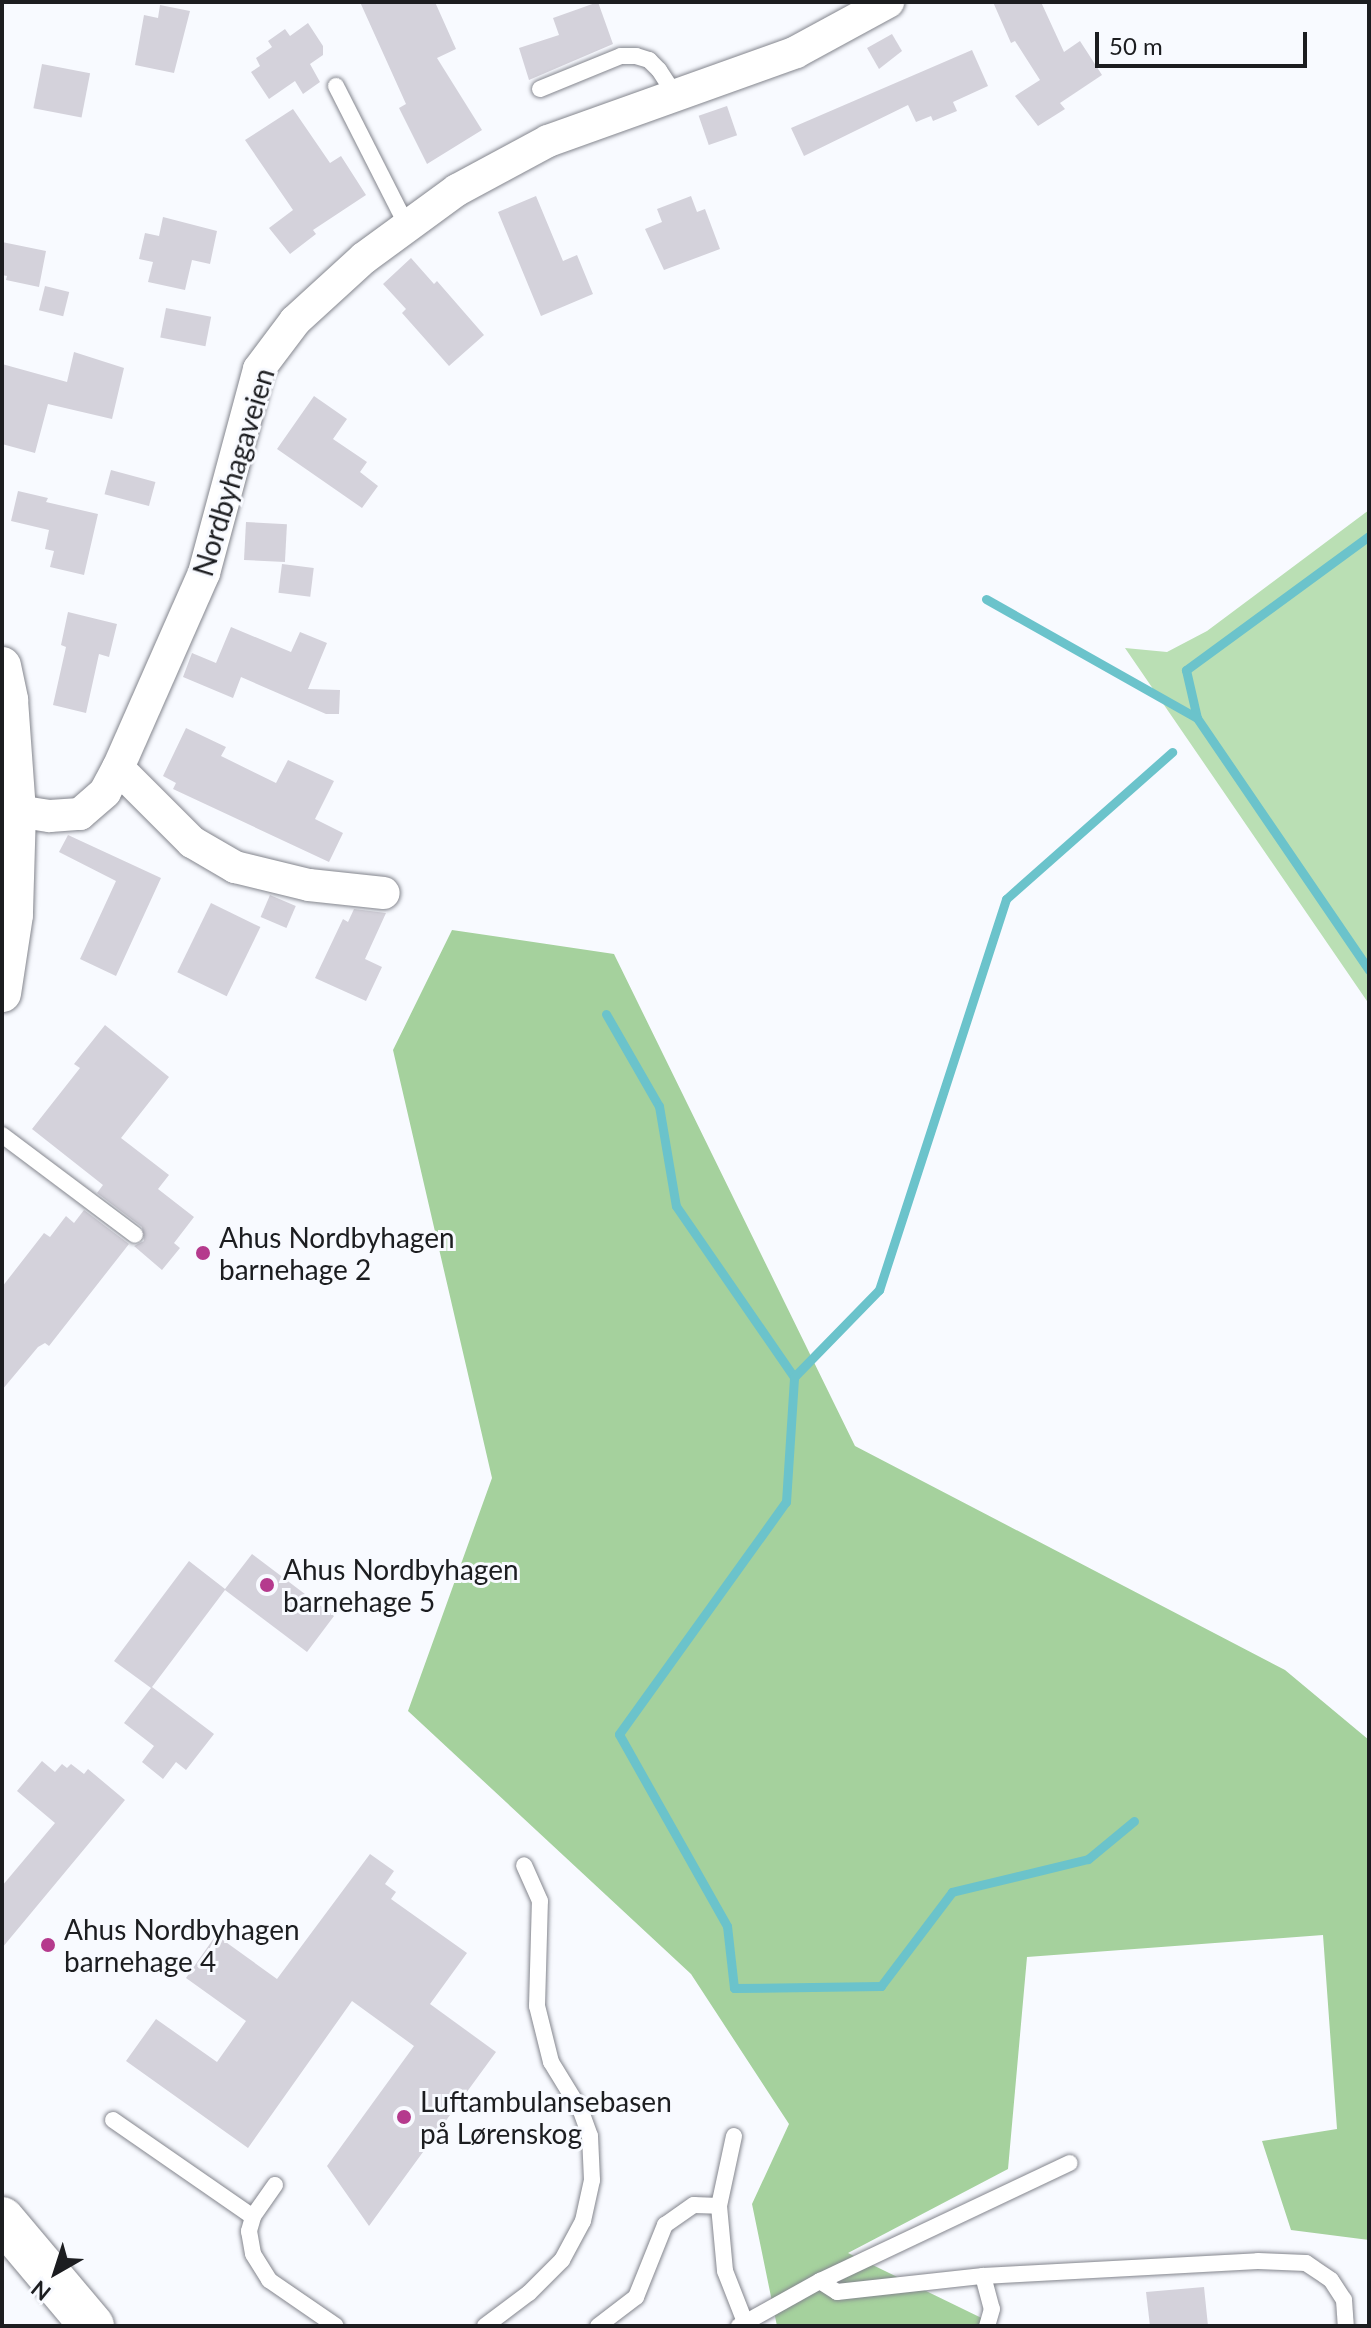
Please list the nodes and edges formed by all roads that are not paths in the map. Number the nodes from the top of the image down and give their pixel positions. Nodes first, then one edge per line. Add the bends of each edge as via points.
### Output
1 (888, 2) edge
2 (336, 86) dead end
3 (540, 89) dead end
4 (675, 95) junction
5 (407, 226) junction
6 (2, 666) edge
7 (118, 768) junction
8 (17, 811) junction
9 (384, 893) dead end
10 (8, 913) edge
11 (2, 993) edge
12 (2, 1135) edge
13 (135, 1235) dead end
14 (524, 1865) dead end
15 (113, 2120) dead end
16 (734, 2136) dead end
17 (1070, 2163) dead end
18 (275, 2185) dead end
19 (719, 2206) junction
20 (253, 2217) junction
21 (2, 2219) edge
22 (983, 2276) junction
23 (820, 2281) junction
24 (742, 2324) edge
25 (92, 2326) edge
26 (336, 2326) edge
27 (485, 2326) edge
28 (598, 2326) edge
29 (987, 2326) edge
30 (1346, 2326) edge

1 - 4 street, Nordbyhagaveien via 796,52
2 - 5 lane
3 - 4 lane via 621,56 636,56 659,70
4 - 5 street, Nordbyhagaveien via 548,141 457,190
5 - 7 street, Nordbyhagaveien via 295,321 259,369 204,573
6 - 8 street
7 - 8 street, Nordbyhagaveien via 105,792 80,814
7 - 9 street via 192,842 235,867 309,885
8 - 10 street
10 - 11 street
12 - 13 lane
14 - 27 lane via 540,1901 537,2006 551,2062 590,2136 592,2180 583,2221 562,2260
15 - 20 lane
16 - 19 lane
17 - 23 lane
18 - 20 lane
19 - 24 lane via 725,2271
19 - 28 lane via 694,2205 665,2225 636,2297
20 - 26 lane via 253,2254 269,2280
21 - 25 main road
22 - 23 lane via 837,2292
22 - 29 lane via 992,2309
22 - 30 lane via 1306,2263 1338,2290
23 - 24 lane

